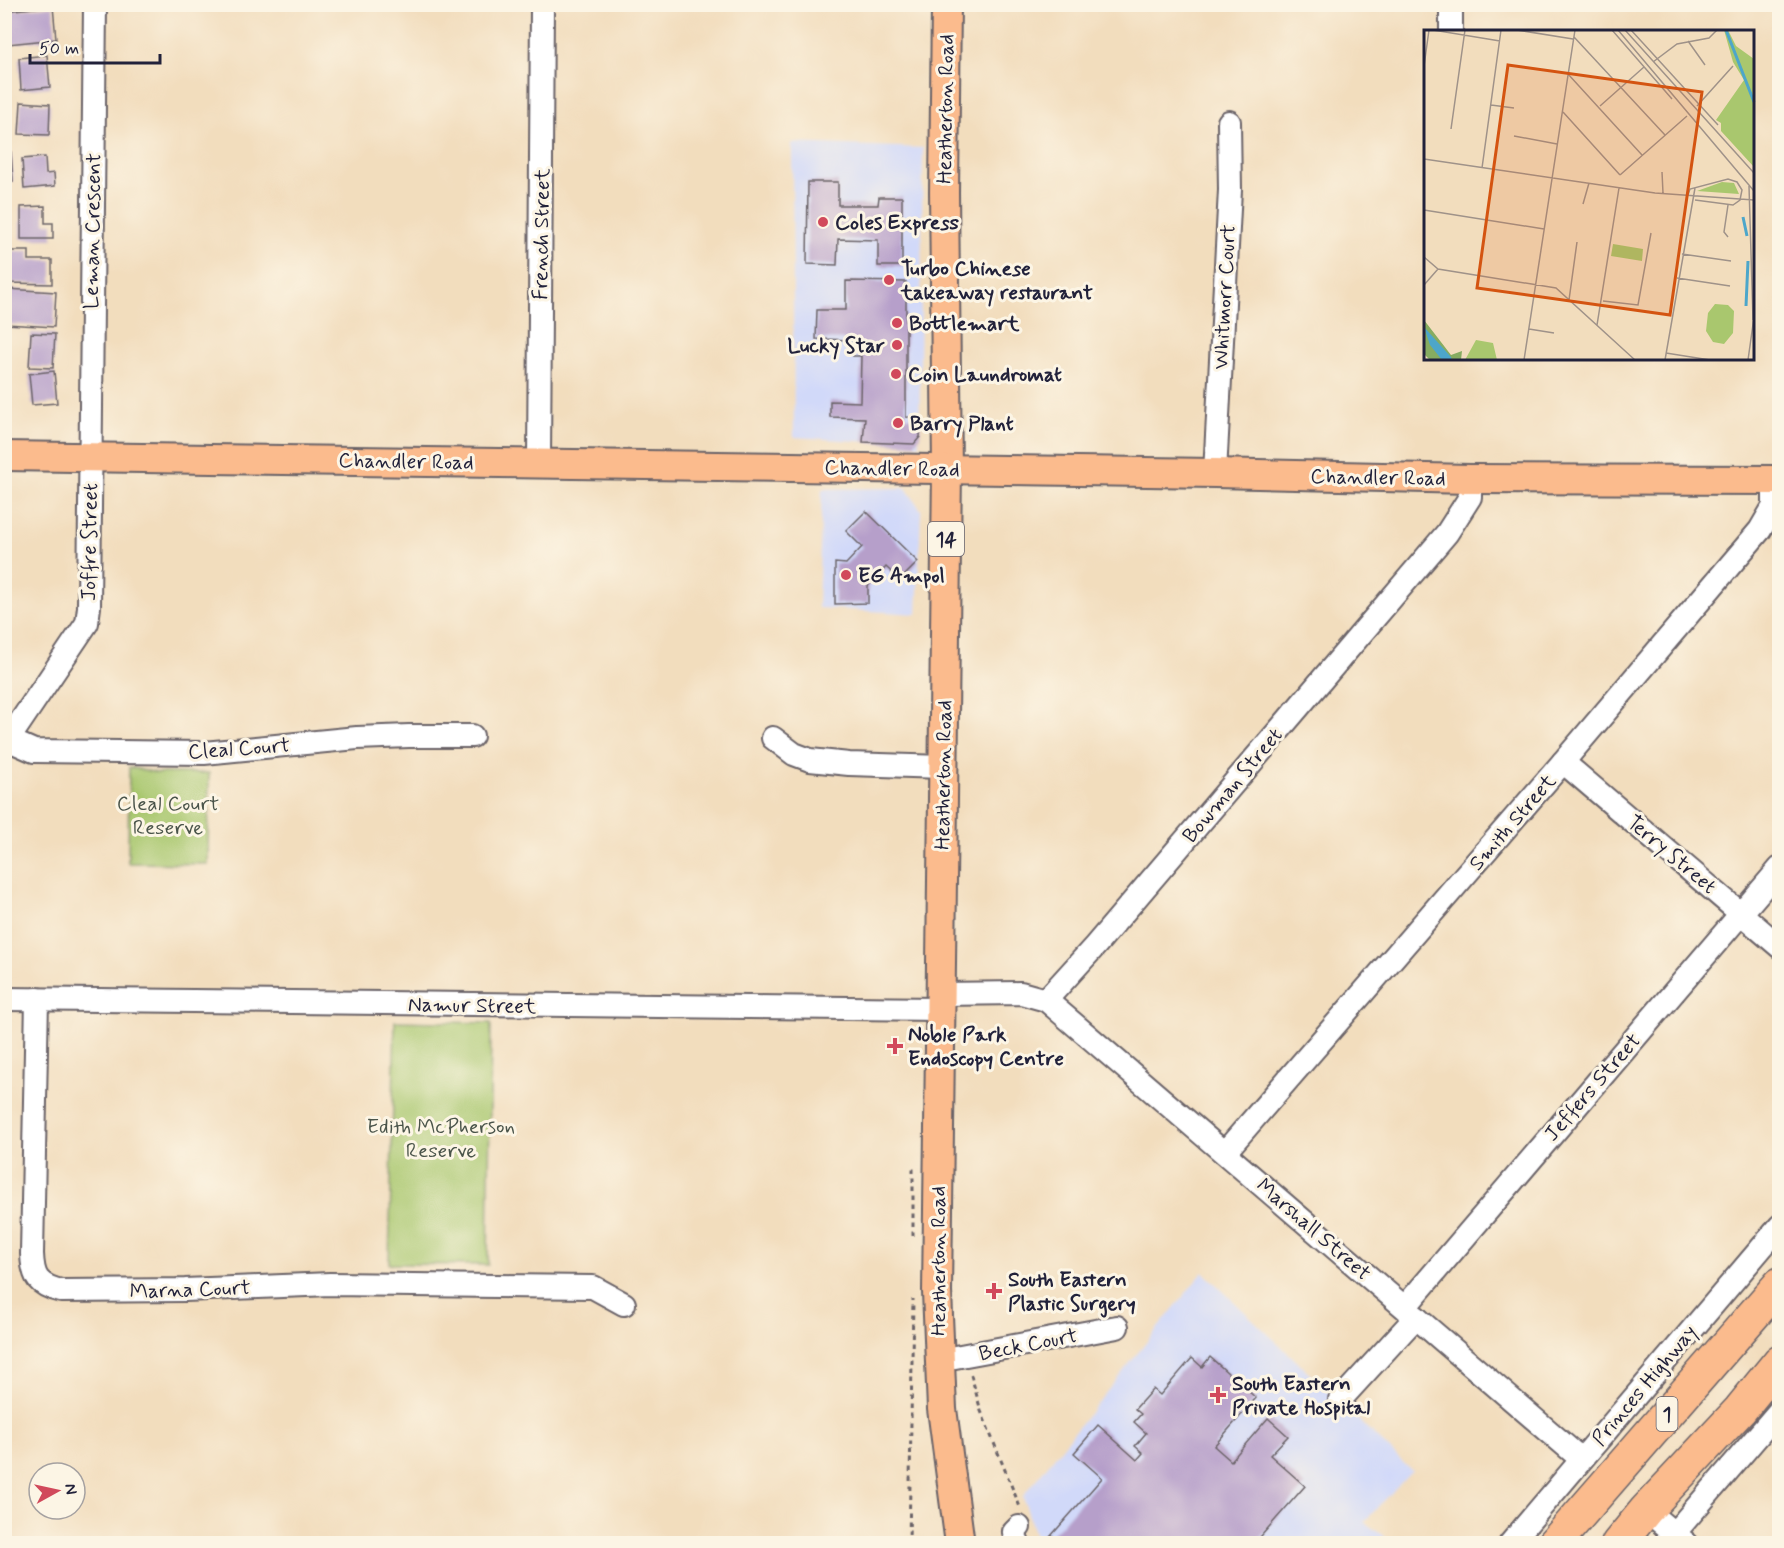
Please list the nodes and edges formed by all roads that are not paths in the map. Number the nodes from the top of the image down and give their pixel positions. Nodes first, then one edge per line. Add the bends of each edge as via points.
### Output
1 (95, 4) edge
2 (542, 4) edge
3 (946, 4) edge
4 (1451, 4) edge
5 (1451, 30) edge
6 (1229, 122) dead end
7 (4, 456) edge
8 (90, 457) junction
9 (539, 463) junction
10 (947, 469) junction
11 (1215, 473) junction
12 (1470, 479) junction
13 (1777, 480) edge
14 (472, 736) dead end
15 (773, 738) dead end
16 (7, 743) edge
17 (1563, 762) junction
18 (944, 767) junction
19 (1779, 868) edge
20 (1741, 913) junction
21 (1779, 947) edge
22 (4, 999) edge
23 (37, 999) junction
24 (1046, 1000) junction
25 (940, 1001) junction
26 (1226, 1152) junction
27 (1779, 1226) edge
28 (1779, 1284) edge
29 (624, 1304) dead end
30 (1410, 1312) junction
31 (1117, 1327) dead end
32 (939, 1360) junction
33 (1779, 1361) edge
34 (1340, 1400) dead end
35 (1779, 1410) edge
36 (1581, 1459) junction
37 (1646, 1510) junction
38 (1675, 1540) edge
39 (960, 1544) edge
40 (1510, 1544) edge
41 (1554, 1544) edge
42 (1618, 1544) edge

1 - 8 street, Leman Crescent
2 - 9 street, French Street
3 - 10 main road, Heatherton Road / 14
4 - 5 street
6 - 11 street, Whitmorr Court via 1230,190
7 - 8 main road, Chandler Road
8 - 9 main road, Chandler Road
8 - 16 street, Joffre Street via 87,623
9 - 10 main road, Chandler Road
10 - 11 main road, Chandler Road
10 - 18 main road, Heatherton Road / 14
11 - 12 main road, Chandler Road
12 - 13 main road, Chandler Road
12 - 24 street, Bowman Street via 1470,497 1447,533
13 - 17 street, Smith Street via 1770,517
14 - 16 street, Cleal Court via 357,738 204,753 34,750
15 - 18 street via 794,754 810,760
17 - 20 street, Terry Street
17 - 26 street, Smith Street
18 - 25 main road, Heatherton Road / 14
19 - 20 street, Jeffers Street
20 - 21 street, Terry Street
20 - 30 street, Jeffers Street
22 - 23 street, Namur Street
23 - 25 street, Namur Street
23 - 29 street, Marna Court via 32,1254 33,1268 45,1287 61,1291 330,1284 593,1287
24 - 25 street via 1021,993
24 - 26 street, Marshall Street
25 - 32 main road, Heatherton Road / 14
26 - 30 street, Marshall Street
27 - 36 street, Princes Highway
28 - 41 highway, Princes Highway / 1
30 - 34 street, Jeffers Street
30 - 36 street, Marshall Street
31 - 32 street, Beck Court
32 - 39 main road, Heatherton Road / 14
33 - 37 highway, 1 via 1740,1410
35 - 38 street
36 - 40 street, Princes Highway
37 - 38 street
37 - 42 highway, 1

